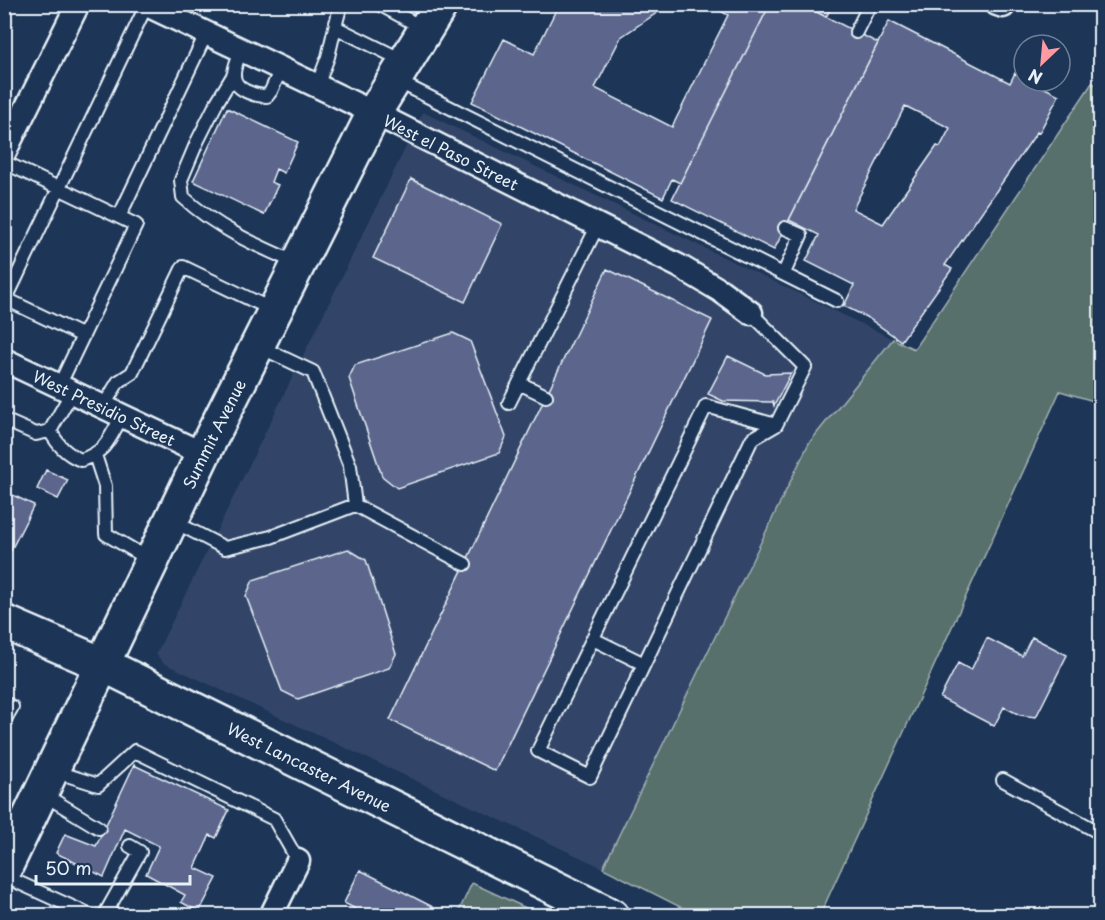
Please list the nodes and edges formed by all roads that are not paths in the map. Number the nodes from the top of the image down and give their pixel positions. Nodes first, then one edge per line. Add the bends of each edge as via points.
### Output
1 (78, 4) edge
2 (341, 4) edge
3 (380, 4) edge
4 (870, 4) edge
5 (146, 5) edge
6 (433, 14) edge
7 (335, 27) junction
8 (856, 32) dead end
9 (206, 34) junction
10 (241, 50) junction
11 (281, 69) junction
12 (400, 70) junction
13 (234, 74) junction
14 (317, 86) junction
15 (374, 113) junction
16 (4, 153) edge
17 (4, 162) edge
18 (59, 189) junction
19 (119, 217) junction
20 (597, 225) junction
21 (785, 228) dead end
22 (299, 264) junction
23 (784, 273) junction
24 (5, 301) edge
25 (837, 301) dead end
26 (275, 311) junction
27 (751, 312) joint
28 (83, 336) junction
29 (258, 346) junction
30 (4, 360) edge
31 (519, 383) junction
32 (66, 389) junction
33 (546, 396) dead end
34 (509, 403) dead end
35 (113, 412) junction
36 (4, 420) edge
37 (776, 425) junction
38 (50, 431) junction
39 (203, 454) junction
40 (95, 455) junction
41 (355, 505) junction
42 (172, 520) junction
43 (153, 561) junction
44 (465, 564) dead end
45 (4, 622) edge
46 (592, 639) junction
47 (644, 664) junction
48 (104, 665) junction
49 (4, 703) edge
50 (4, 721) edge
51 (1003, 780) dead end
52 (47, 782) junction
53 (99, 828) dead end
54 (1101, 832) edge
55 (130, 846) dead end
56 (298, 861) joint
57 (4, 870) edge
58 (4, 876) edge
59 (92, 915) edge
60 (104, 915) edge
61 (271, 915) edge
62 (612, 915) edge

1 - 16 street
2 - 7 lane
3 - 6 lane
4 - 8 lane
5 - 9 street, West el Paso Street
5 - 18 lane
6 - 12 main road, Summit Avenue
7 - 12 lane
7 - 14 lane
9 - 10 street, West el Paso Street
9 - 19 lane
10 - 11 street, West el Paso Street
10 - 13 lane
11 - 13 lane via 267,96 243,90
11 - 14 street, West el Paso Street
12 - 15 main road, Summit Avenue
12 - 23 lane
13 - 22 lane via 181,180 183,197 196,210 256,246
14 - 15 street, West el Paso Street
15 - 20 street, West el Paso Street
15 - 22 main road, Summit Avenue
17 - 18 lane
18 - 19 lane
18 - 24 lane
19 - 28 lane via 136,225
20 - 27 street, West el Paso Street via 679,266
20 - 31 lane
21 - 23 lane via 801,235
22 - 26 main road, Summit Avenue
23 - 25 lane
24 - 28 lane
26 - 29 main road, Summit Avenue
26 - 35 lane via 183,267 132,373 118,382
27 - 37 lane via 805,367
28 - 32 lane
29 - 39 main road, Summit Avenue
29 - 41 lane via 313,372 350,466
30 - 32 street, West Presidio Street
31 - 33 lane
31 - 34 lane
32 - 35 street, West Presidio Street
32 - 38 lane
35 - 39 street, West Presidio Street
35 - 40 lane via 104,448
36 - 38 lane via 36,434
37 - 46 lane via 706,406
37 - 47 lane via 752,439
38 - 40 lane via 57,444 71,456 81,460
39 - 42 main road, Summit Avenue
40 - 43 lane via 105,486 106,534
41 - 42 lane via 271,537 225,548
41 - 44 lane
42 - 43 main road, Summit Avenue
43 - 48 main road, Summit Avenue
45 - 48 main road, West Lancaster Avenue
46 - 47 lane
46 - 47 lane via 538,751 590,777
48 - 52 main road, Summit Avenue
48 - 62 main road, West Lancaster Avenue
49 - 50 lane via 12,707
51 - 54 lane
52 - 53 lane
52 - 56 lane via 98,785 135,751 274,819
52 - 57 main road, Summit Avenue
55 - 60 lane via 140,852
56 - 61 street
58 - 59 lane

